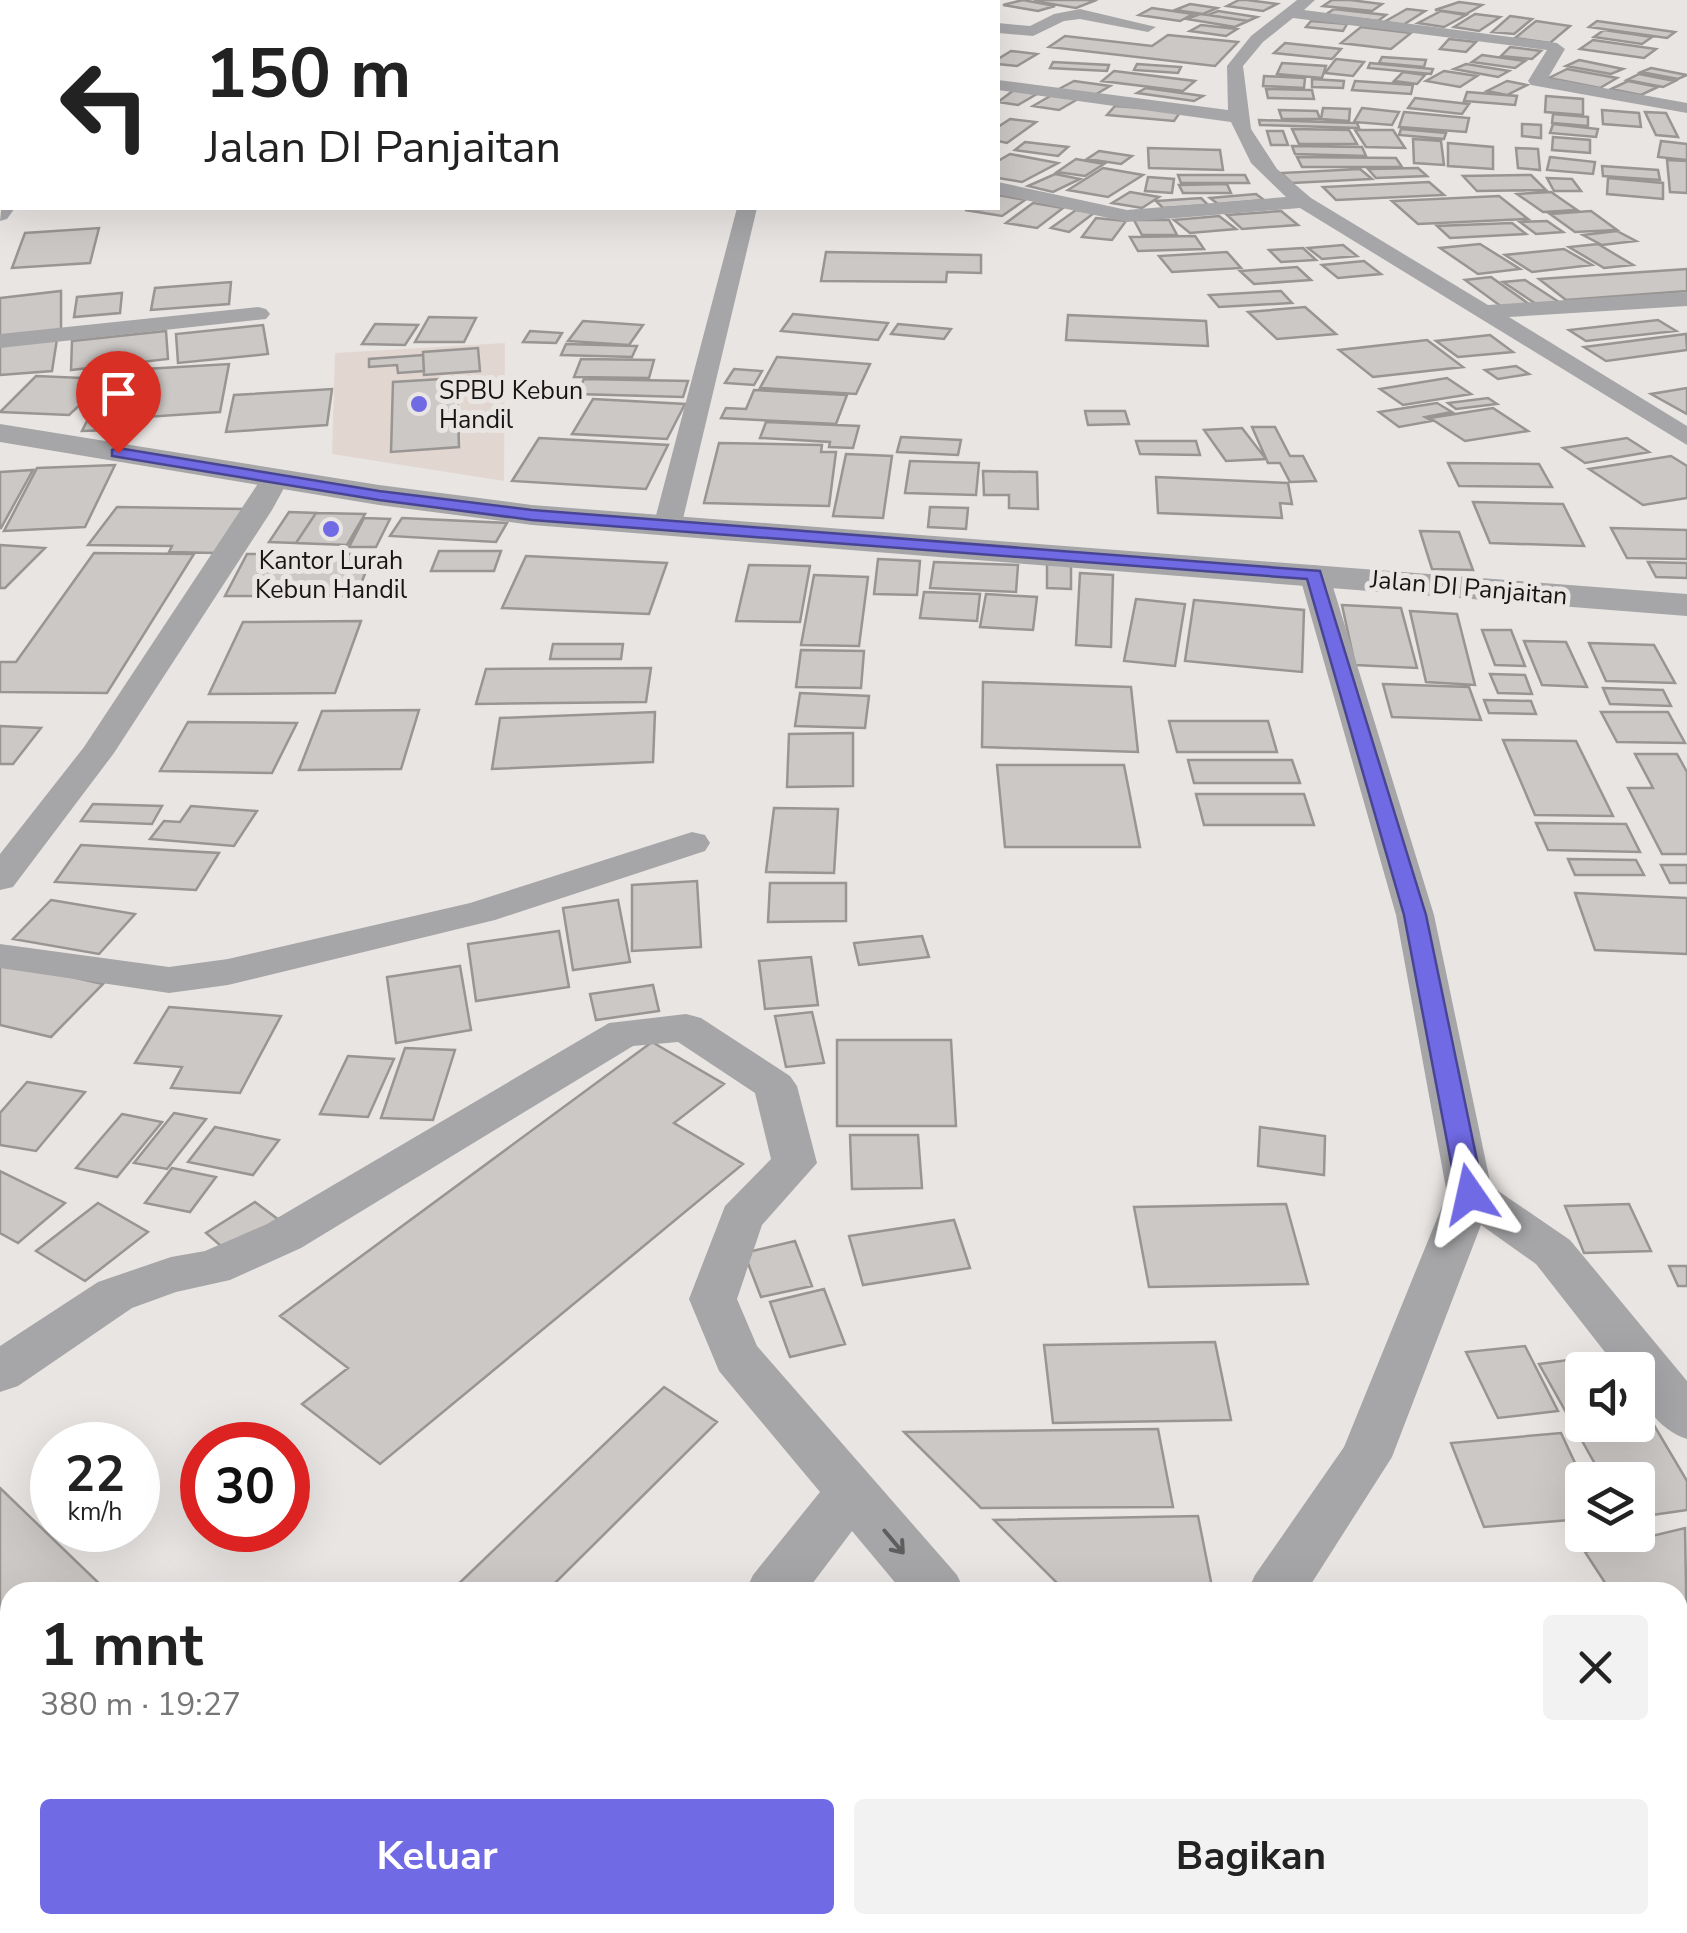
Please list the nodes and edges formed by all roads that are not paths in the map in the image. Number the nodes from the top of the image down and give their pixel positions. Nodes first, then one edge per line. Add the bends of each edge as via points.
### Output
1 (1298, 7) edge
2 (1148, 27) dead end
3 (1000, 28) edge
4 (1000, 85) edge
5 (1687, 90) edge
6 (1658, 103) junction
7 (1687, 108) edge
8 (1237, 116) junction
9 (1000, 188) edge
10 (1304, 202) junction
11 (746, 210) edge
12 (1687, 298) edge
13 (1485, 312) junction
14 (258, 314) dead end
15 (0, 341) edge
16 (0, 434) edge
17 (1687, 437) edge
18 (275, 479) junction
19 (668, 523) junction
20 (1314, 574) junction
21 (1687, 605) edge
22 (692, 843) dead end
23 (0, 879) edge
24 (0, 956) edge
25 (1470, 1194) junction
26 (0, 1372) edge
27 (1687, 1418) edge
28 (852, 1490) junction
29 (780, 1582) edge
30 (928, 1582) edge
31 (1282, 1582) edge

1 - 6 street via 1551,46 1557,49 1536,81
1 - 8 street via 1256,39 1236,66
2 - 3 street via 1080,14 1033,31
4 - 8 street
5 - 6 street
6 - 7 street
8 - 10 street via 1250,154
9 - 10 street via 1127,216
10 - 13 street
11 - 19 street
12 - 13 street
13 - 17 street
14 - 15 street
16 - 18 street, Jalan DI Panjaitan
18 - 19 street, Jalan DI Panjaitan via 532,515
18 - 23 street via 97,753
19 - 20 street, Jalan DI Panjaitan
20 - 21 street, Jalan DI Panjaitan
20 - 25 street via 1415,915
22 - 24 street via 481,912 228,972 169,980
25 - 27 street via 1553,1252
25 - 31 street via 1366,1457
26 - 28 street via 115,1295 212,1268 284,1236 624,1033 686,1028 775,1086 794,1163 740,1218 713,1299 737,1357
28 - 29 street
28 -> 30 street

